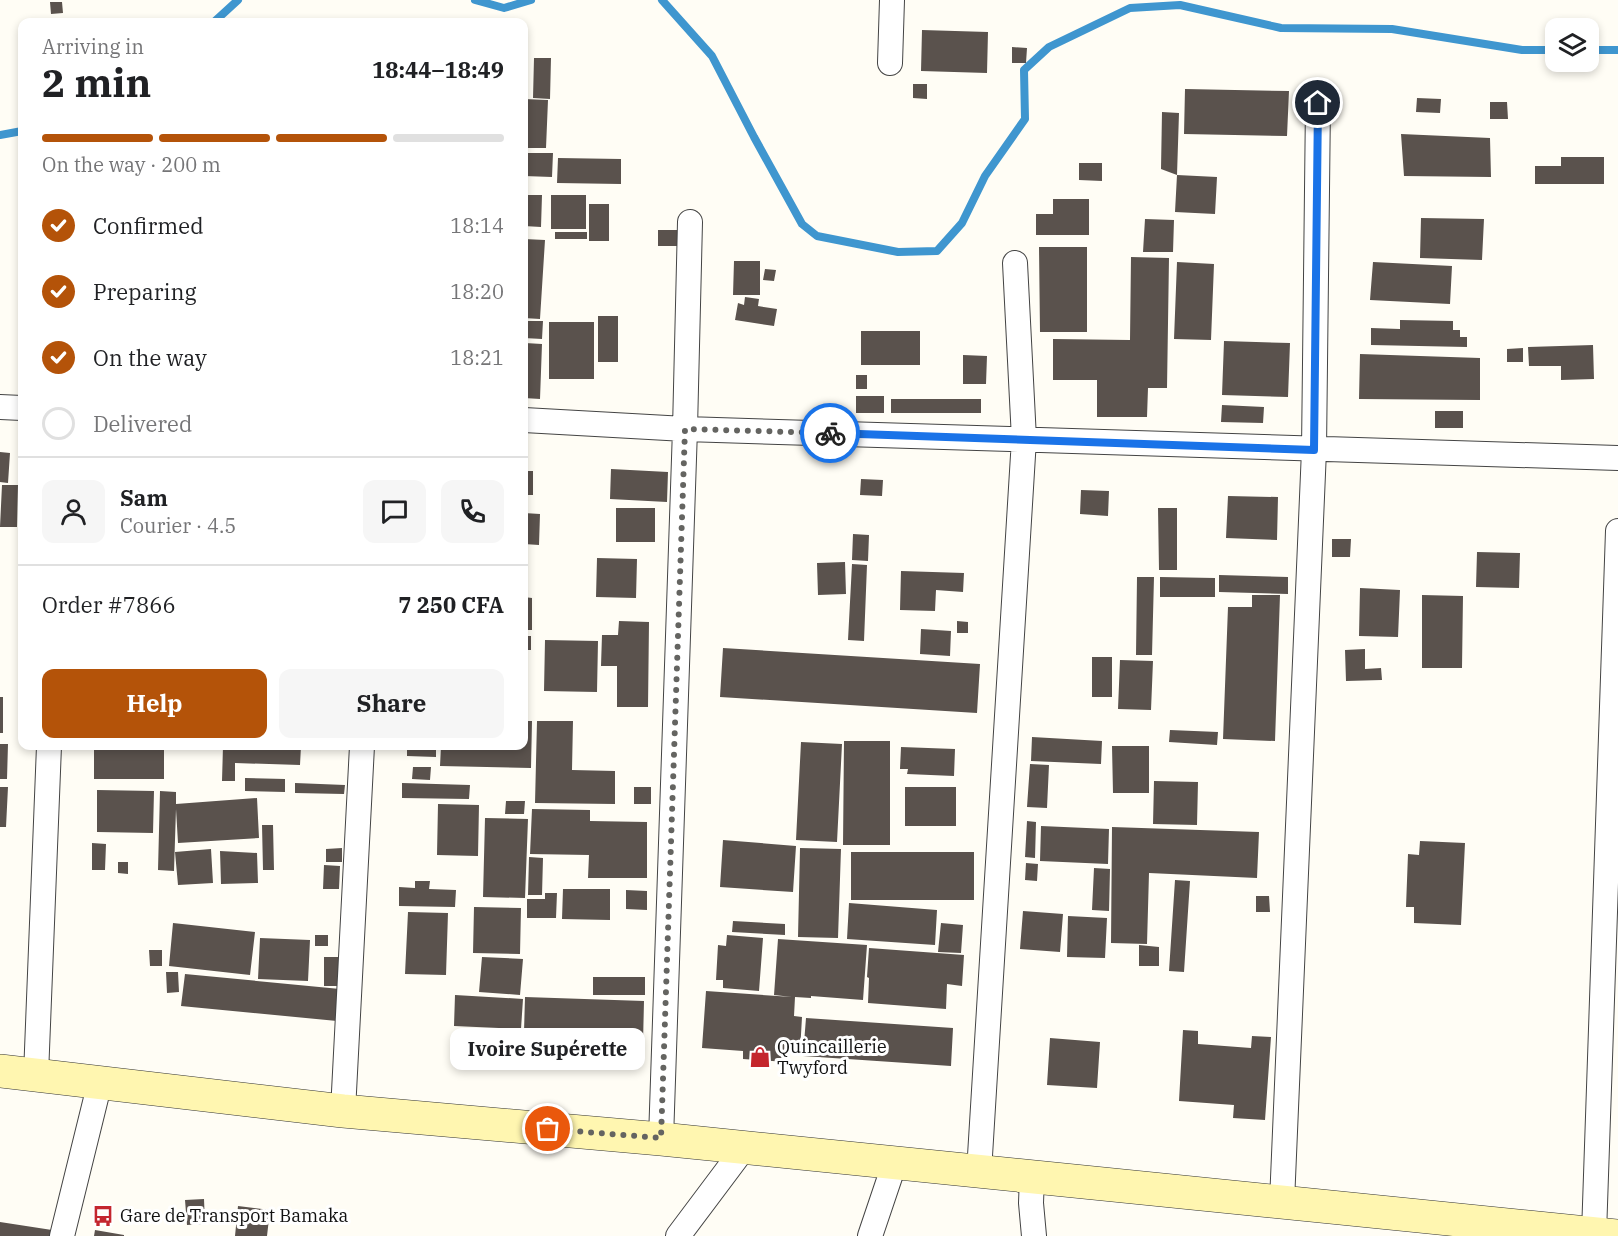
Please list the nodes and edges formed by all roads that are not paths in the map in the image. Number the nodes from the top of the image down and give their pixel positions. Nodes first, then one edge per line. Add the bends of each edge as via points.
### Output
1 (892, 0) edge
2 (890, 63) dead end
3 (1318, 103) dead end
4 (690, 222) dead end
5 (1015, 263) dead end
6 (0, 407) edge
7 (18, 408) edge
8 (528, 420) edge
9 (685, 429) junction
10 (1024, 439) junction
11 (1314, 450) junction
12 (1618, 458) edge
13 (1618, 531) edge
14 (49, 750) edge
15 (362, 750) edge
16 (0, 1071) edge
17 (36, 1075) junction
18 (100, 1082) junction
19 (343, 1111) junction
20 (661, 1138) junction
21 (744, 1148) junction
22 (895, 1162) junction
23 (979, 1172) junction
24 (1032, 1176) junction
25 (1282, 1202) junction
26 (1605, 1235) edge
27 (62, 1236) edge
28 (678, 1236) edge
29 (870, 1236) edge
30 (1035, 1236) edge

1 - 2 street
3 - 11 street
4 - 9 street
5 - 10 street
6 - 7 street
8 - 9 street
9 - 10 street
9 - 20 street
10 - 11 street
10 - 23 street
11 - 12 street
11 - 25 street
13 - 26 street
14 - 17 street
15 - 19 street
16 - 17 street
17 - 18 street
18 - 19 street
18 - 27 street
19 - 20 street
20 - 21 street
21 - 22 street
21 - 28 street
22 - 23 street
22 - 29 street
23 - 24 street
24 - 25 street
24 - 30 street via 1030,1203
25 - 26 street

